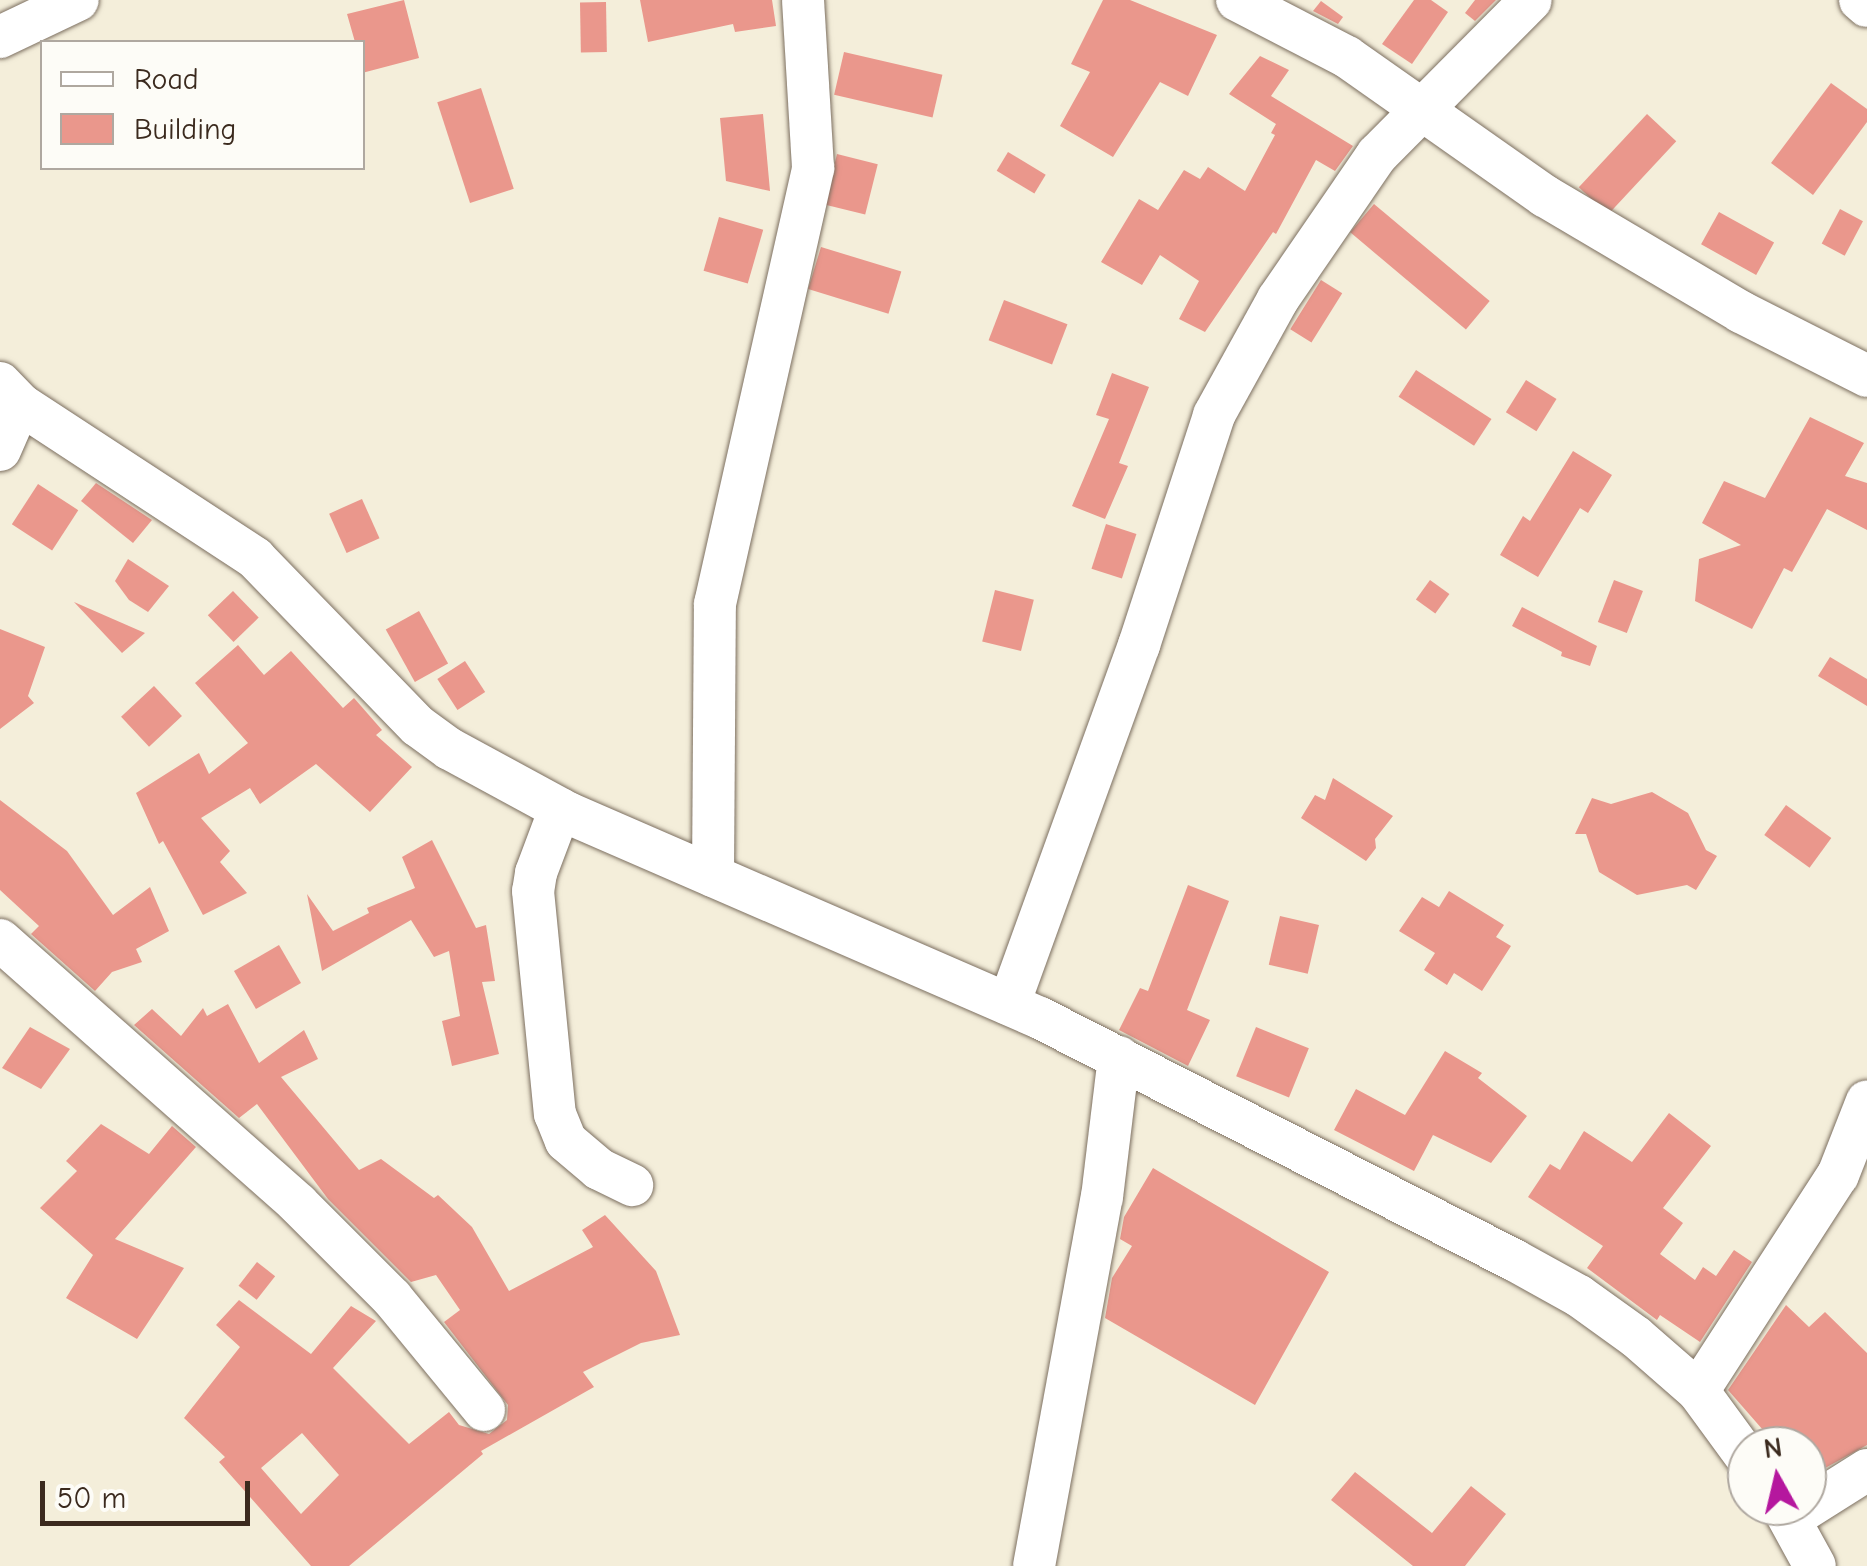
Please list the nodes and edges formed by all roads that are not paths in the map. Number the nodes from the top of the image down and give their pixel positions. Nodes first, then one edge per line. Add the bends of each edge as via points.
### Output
1 (78, 0) edge
2 (803, 0) edge
3 (1237, 0) edge
4 (1531, 0) edge
5 (1860, 0) edge
6 (1867, 6) edge
7 (0, 37) edge
8 (1421, 108) junction
9 (1867, 376) edge
10 (10, 393) edge
11 (0, 450) edge
12 (560, 809) junction
13 (712, 876) junction
14 (0, 940) edge
15 (1009, 1004) junction
16 (1120, 1057) junction
17 (1867, 1101) edge
18 (632, 1184) dead end
19 (1698, 1391) junction
20 (484, 1410) dead end
21 (1727, 1431) edge
22 (1867, 1470) edge
23 (1827, 1491) edge
24 (1793, 1526) edge
25 (1034, 1564) edge
26 (1814, 1566) edge

1 - 7 street
2 - 13 street via 813,168 715,604
3 - 8 street via 1317,39
4 - 8 street
5 - 6 street
8 - 9 street via 1545,196 1741,312
8 - 15 street via 1377,155 1311,250 1214,415
10 - 11 street
10 - 12 street via 255,558 418,726
12 - 13 street
12 - 18 street via 534,891 555,1114 566,1141 599,1169
13 - 15 street
14 - 20 street via 298,1204 392,1298
15 - 16 street
16 - 19 street via 1579,1296
16 - 25 street via 1102,1197
17 - 19 street via 1838,1175
19 - 21 street
22 - 23 street
24 - 26 street

